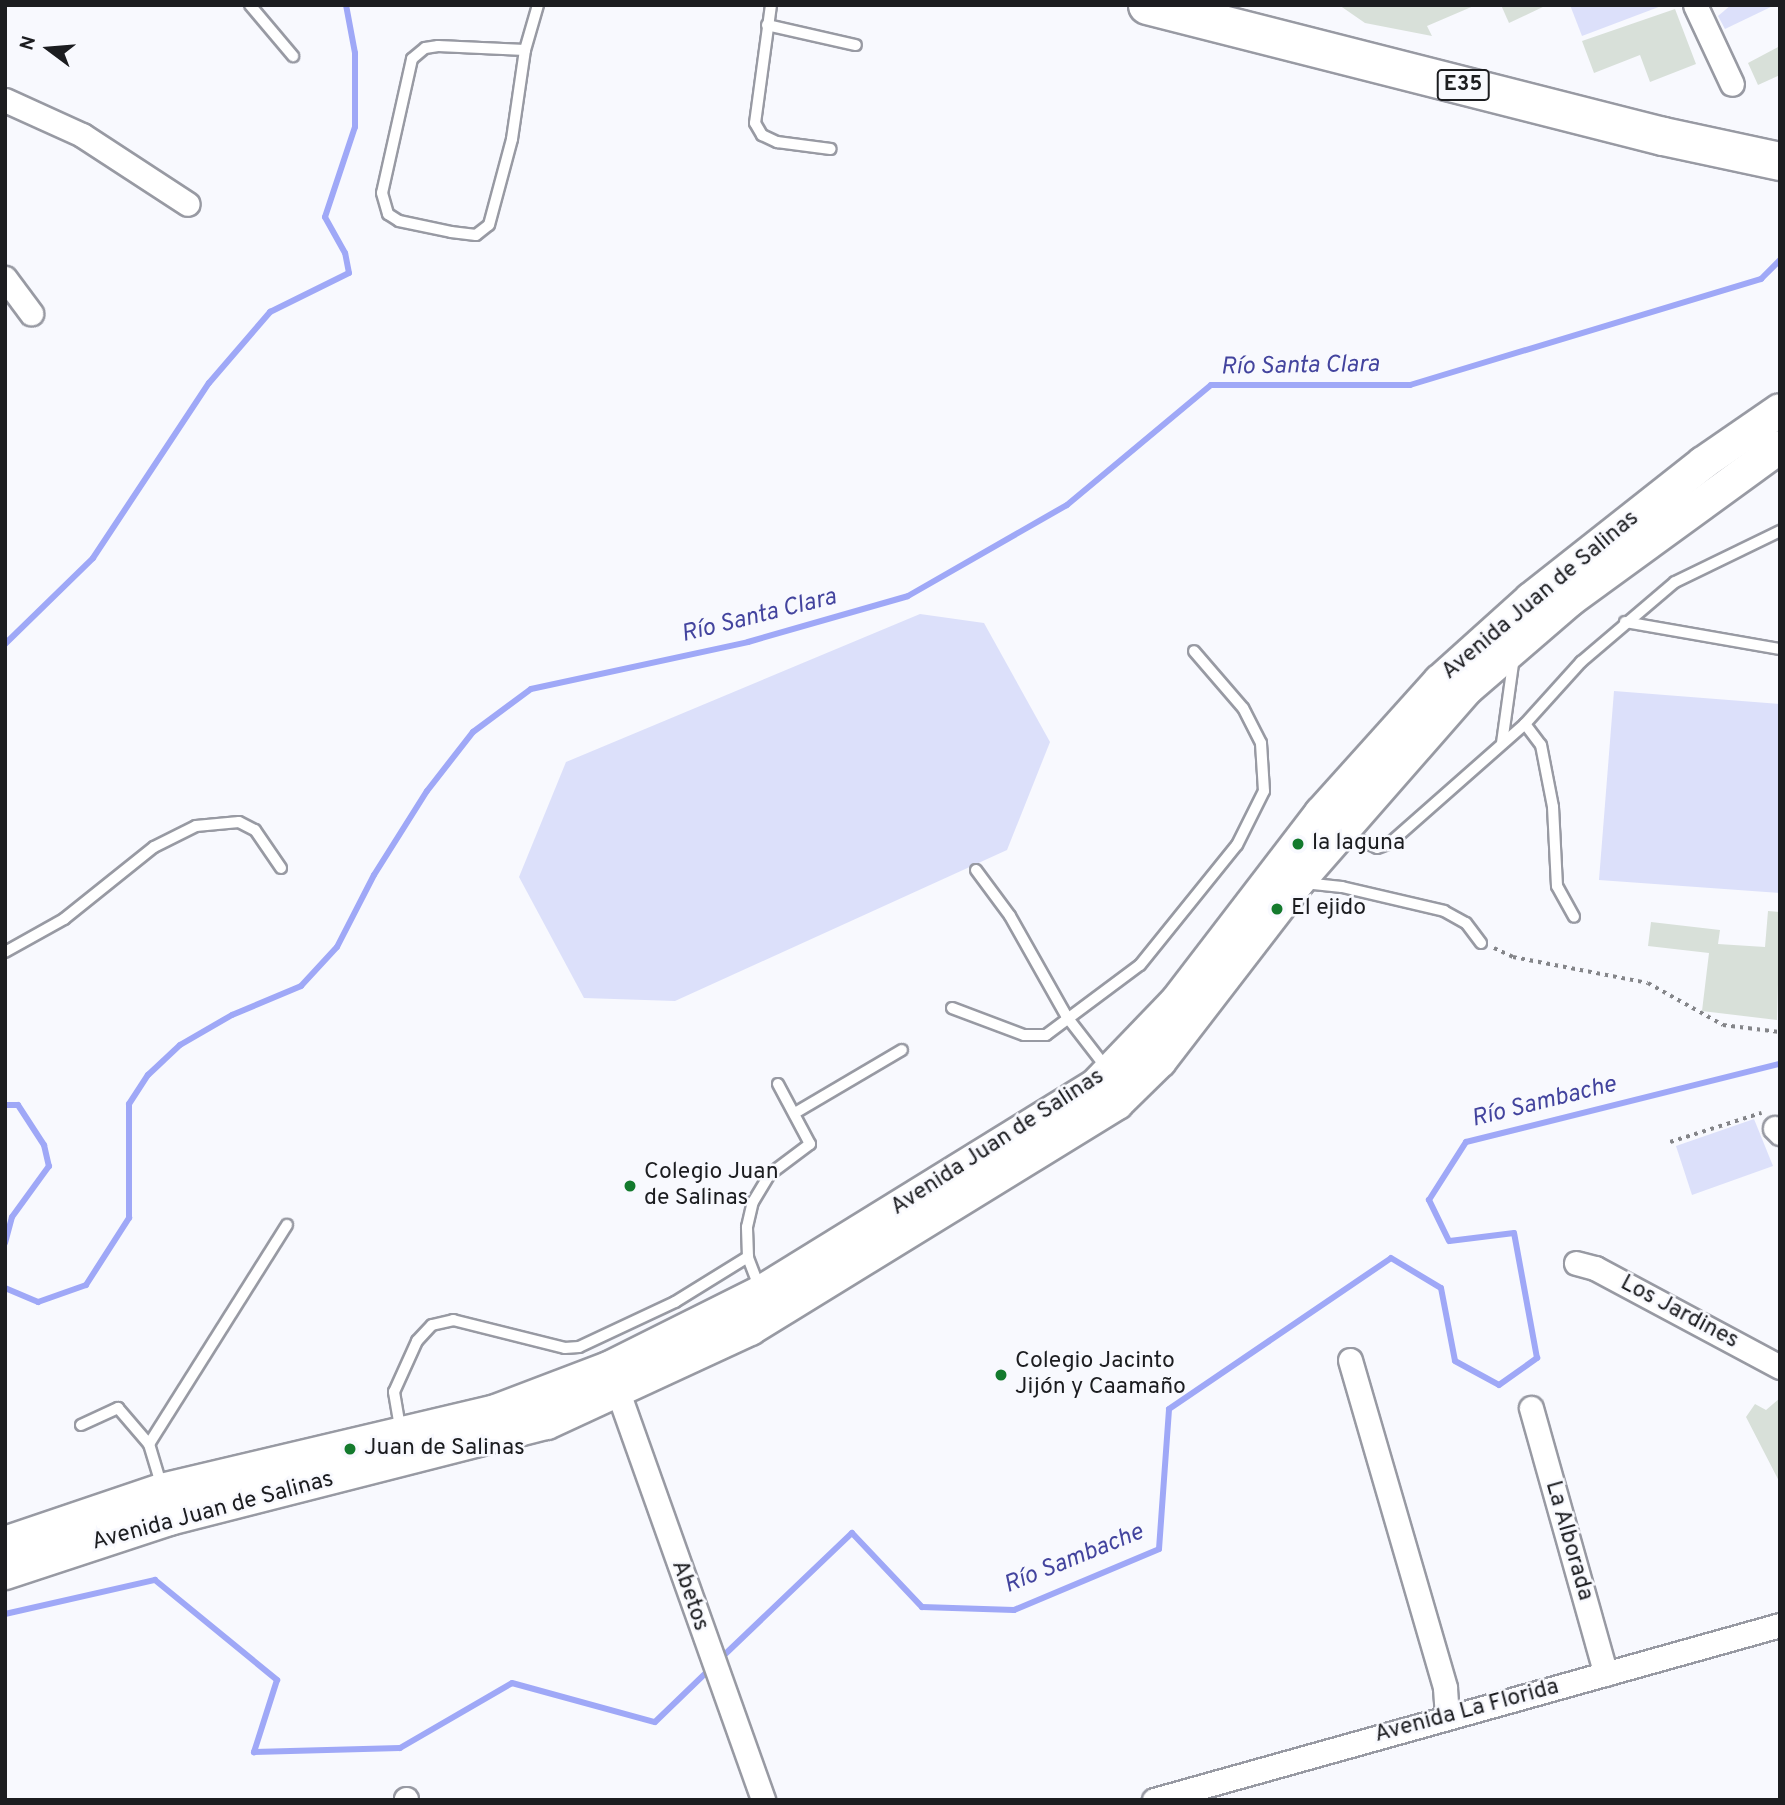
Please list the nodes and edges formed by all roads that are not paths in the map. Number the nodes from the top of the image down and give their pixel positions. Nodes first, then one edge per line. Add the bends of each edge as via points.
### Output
1 (250, 5) edge
2 (538, 5) edge
3 (771, 5) edge
4 (1695, 5) edge
5 (1152, 6) edge
6 (767, 25) junction
7 (856, 45) dead end
8 (525, 50) junction
9 (293, 56) dead end
10 (1732, 84) dead end
11 (5, 100) edge
12 (831, 149) dead end
13 (1780, 161) edge
14 (188, 204) dead end
15 (5, 278) edge
16 (32, 313) dead end
17 (1780, 410) edge
18 (1780, 447) edge
19 (1780, 531) edge
20 (1625, 622) junction
21 (1514, 649) junction
22 (1780, 649) edge
23 (1194, 651) dead end
24 (1525, 724) junction
25 (1502, 743) junction
26 (1330, 822) junction
27 (281, 868) dead end
28 (976, 870) dead end
29 (1297, 883) junction
30 (1574, 918) dead end
31 (1481, 943) road end
32 (5, 952) edge
33 (952, 1008) dead end
34 (1067, 1017) junction
35 (902, 1050) dead end
36 (1110, 1072) junction
37 (778, 1084) dead end
38 (795, 1112) junction
39 (287, 1224) dead end
40 (748, 1257) junction
41 (1576, 1263) dead end
42 (767, 1303) junction
43 (1350, 1360) dead end
44 (1780, 1367) edge
45 (618, 1392) junction
46 (1531, 1408) dead end
47 (81, 1425) dead end
48 (402, 1436) junction
49 (149, 1444) junction
50 (166, 1504) junction
51 (5, 1543) edge
52 (5, 1573) edge
53 (1780, 1626) edge
54 (1606, 1674) junction
55 (1447, 1716) junction
56 (763, 1800) edge
57 (1154, 1800) edge

1 - 9 lane
2 - 8 lane
3 - 6 lane
4 - 10 street
5 - 13 highway, E35 via 1663,136
6 - 7 lane
6 - 12 lane via 755,123 762,135 777,142
8 - 8 lane via 438,46 425,48 412,59 382,193 388,214 398,221 451,232 475,234 489,225 512,139
11 - 14 street via 82,135
15 - 16 street
17 - 26 main road, Avenida Juan de Salinas via 1703,463 1531,599 1440,681
18 - 21 main road, Avenida Juan de Salinas via 1677,519
19 - 20 lane via 1675,582
20 - 22 lane
20 - 24 lane
21 - 25 lane
21 - 26 main road, Avenida Juan de Salinas
23 - 34 lane via 1243,708 1261,743 1265,769 1260,804 1237,845 1140,965
24 - 25 lane
24 - 30 lane via 1541,746 1553,807 1557,886
25 - 26 lane via 1390,844 1377,848
26 - 29 main road, Avenida Juan de Salinas
26 - 36 main road, Avenida Juan de Salinas
27 - 32 lane via 255,830 239,821 196,826 155,847 64,919
28 - 34 lane via 1010,916
29 - 31 lane via 1342,887 1444,911 1466,923
29 - 42 main road, Avenida Juan de Salinas via 1160,1061 1116,1103
33 - 34 lane via 1024,1035 1046,1035
34 - 36 lane via 1094,1058
35 - 38 lane
36 - 42 main road, Avenida Juan de Salinas
37 - 38 lane
38 - 40 lane via 810,1144 764,1180 747,1227
39 - 49 lane
40 - 42 lane
40 - 48 lane via 675,1302 579,1346 565,1349 453,1320 432,1325 417,1341 394,1392
41 - 44 street, Los Jardines via 1595,1268
42 - 45 main road, Avenida Juan de Salinas
42 - 48 main road, Avenida Juan de Salinas via 493,1412
43 - 55 street via 1445,1688
45 - 50 main road, Avenida Juan de Salinas via 547,1423
45 - 56 street, Abetos
46 - 54 street, La Alborada
47 - 49 lane via 118,1408
48 - 50 main road, Avenida Juan de Salinas
49 - 50 lane
50 - 51 main road, Avenida Juan de Salinas
50 - 52 main road, Avenida Juan de Salinas
53 - 54 street, Avenida La Florida
54 - 55 street, Avenida La Florida
55 - 57 street, Avenida La Florida

